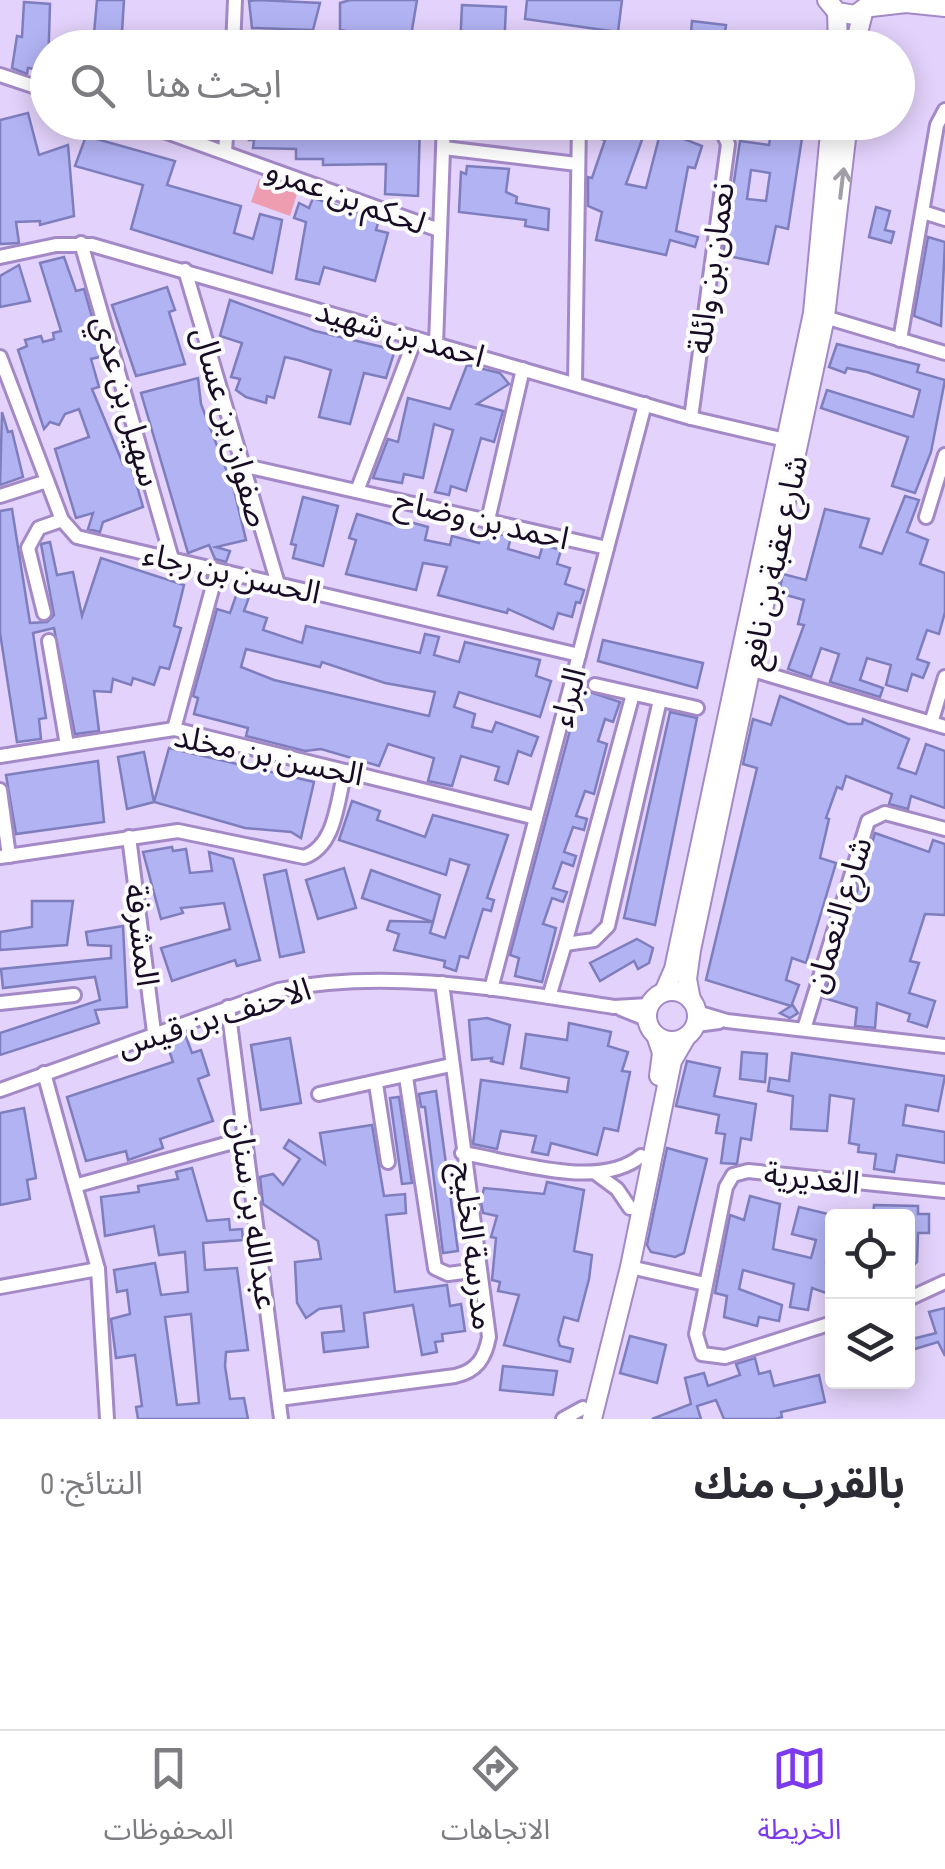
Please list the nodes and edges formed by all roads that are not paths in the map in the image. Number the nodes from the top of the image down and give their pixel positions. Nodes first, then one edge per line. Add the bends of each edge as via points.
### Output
1 (235, 0) edge
2 (832, 6) edge
3 (945, 6) edge
4 (870, 7) edge
5 (234, 30) edge
6 (0, 75) edge
7 (30, 85) edge
8 (945, 110) edge
9 (191, 140) edge
10 (226, 140) edge
11 (444, 140) edge
12 (578, 140) edge
13 (726, 140) edge
14 (829, 140) edge
15 (845, 140) edge
16 (444, 148) junction
17 (225, 152) junction
18 (577, 164) junction
19 (924, 212) junction
20 (945, 219) edge
21 (439, 230) junction
22 (81, 243) junction
23 (0, 257) edge
24 (185, 270) junction
25 (819, 315) junction
26 (416, 338) junction
27 (900, 340) junction
28 (436, 345) junction
29 (945, 353) edge
30 (0, 357) edge
31 (524, 369) junction
32 (576, 384) junction
33 (645, 404) junction
34 (691, 418) junction
35 (792, 442) junction
36 (945, 456) edge
37 (241, 465) junction
38 (48, 481) junction
39 (357, 491) junction
40 (0, 496) edge
41 (926, 518) dead end
42 (62, 520) junction
43 (488, 520) junction
44 (608, 548) junction
45 (172, 559) junction
46 (217, 571) junction
47 (278, 584) junction
48 (44, 612) dead end
49 (49, 641) dead end
50 (579, 655) junction
51 (745, 666) junction
52 (945, 677) edge
53 (595, 685) dead end
54 (633, 694) junction
55 (660, 700) junction
56 (698, 708) dead end
57 (938, 725) edge
58 (174, 729) junction
59 (66, 745) junction
60 (0, 756) edge
61 (345, 771) junction
62 (0, 790) edge
63 (536, 818) junction
64 (945, 829) edge
65 (129, 837) junction
66 (4, 857) edge
67 (565, 944) junction
68 (442, 983) junction
69 (490, 990) junction
70 (664, 992) junction
71 (74, 995) dead end
72 (548, 996) junction
73 (0, 1003) edge
74 (228, 1007) junction
75 (647, 1012) junction
76 (693, 1019) junction
77 (804, 1029) junction
78 (154, 1032) junction
79 (657, 1038) junction
80 (945, 1046) edge
81 (451, 1065) junction
82 (44, 1073) junction
83 (406, 1077) junction
84 (376, 1084) junction
85 (0, 1090) edge
86 (319, 1094) dead end
87 (244, 1138) junction
88 (462, 1153) junction
89 (641, 1156) junction
90 (388, 1162) dead end
91 (598, 1175) junction
92 (78, 1185) junction
93 (945, 1192) edge
94 (630, 1208) junction
95 (630, 1267) junction
96 (98, 1269) junction
97 (479, 1270) junction
98 (945, 1282) edge
99 (705, 1284) junction
100 (0, 1288) edge
101 (915, 1296) edge
102 (825, 1325) edge
103 (279, 1399) junction
104 (585, 1415) edge
105 (107, 1419) edge
106 (282, 1419) edge
107 (563, 1419) edge

1 - 5 street
2 - 4 street
3 - 4 street
6 - 7 street
8 - 19 street
9 - 17 street, لحكم بن عمرو
10 - 17 street
11 - 16 street
12 - 18 street
13 - 34 street, نعمان بن وائلة
14 - 25 street, شارع عقبة بن نافع
25 -> 15 street, شارع عقبة بن نافع
16 - 18 street
16 - 21 street
17 - 21 street, لحكم بن عمرو
18 - 32 street
19 - 20 street
19 - 27 street
21 - 28 street
22 - 23 street, احمد بن شهيد
22 - 24 street, احمد بن شهيد
22 - 45 street, سهيل بن عدي
24 - 26 street, احمد بن شهيد
24 - 37 street, صفوان بن عسال
25 - 27 street
25 - 35 street, شارع عقبة بن نافع
26 - 28 street, احمد بن شهيد
26 - 39 street, احمد بن وضاح
27 - 29 street
28 - 31 street, احمد بن شهيد
30 - 38 street
31 - 32 street, احمد بن شهيد
31 - 43 street
32 - 33 street, احمد بن شهيد
33 - 34 street, احمد بن شهيد
33 - 44 street, البراء
34 - 35 street, احمد بن شهيد
35 - 51 street, شارع عقبة بن نافع
36 - 41 street
37 - 39 street, احمد بن وضاح
37 - 47 street, صفوان بن عسال
38 - 40 street
38 - 42 street
39 - 43 street, احمد بن وضاح
42 - 45 street, الحسن بن رجاء via 77,537
42 - 48 street via 38,528 28,548
43 - 44 street, احمد بن وضاح
44 - 50 street, البراء
45 - 46 street, الحسن بن رجاء
46 - 47 street, الحسن بن رجاء
46 - 58 street
47 - 50 street, الحسن بن رجاء
49 - 59 street
50 - 63 street, البراء
51 - 57 street
51 - 70 street, شارع عقبة بن نافع
51 - 76 street, شارع عقبة بن نافع via 687,979
52 - 57 street
53 - 54 street
54 - 55 street
54 - 67 street
55 - 56 street
55 - 67 street via 608,926 594,940
58 - 59 street, الحسن بن مخلد
58 - 61 street, الحسن بن مخلد
59 - 60 street, الحسن بن مخلد
61 - 63 street, الحسن بن مخلد
61 - 65 street via 328,837 304,857 191,832
62 - 66 street
63 - 69 street, البراء
64 - 77 street, شارع النعمان via 885,813 868,821
65 - 66 street
65 - 78 street, المشرفة
67 - 72 street
68 - 69 street, الاحنف بن قيس
68 - 74 street, الاحنف بن قيس via 312,984
68 - 81 street, مدرسة الخليج
69 - 72 street, الاحنف بن قيس
70 - 75 street
70 - 76 street via 674,990
71 - 73 street
72 - 75 street, الاحنف بن قيس
74 - 78 street, الاحنف بن قيس
74 - 87 street, عبدالله بن سنان
75 - 79 street
76 - 77 street
76 - 79 street via 666,1042
76 - 95 street, شارع عقبة بن نافع via 672,1061
77 - 80 street
78 - 82 street, الاحنف بن قيس
79 - 89 street via 660,1068
81 - 83 street
81 - 88 street, مدرسة الخليج
82 - 85 street, الاحنف بن قيس
82 - 92 street
83 - 84 street
83 - 97 street via 435,1268 448,1274
84 - 86 street
84 - 90 street
87 - 92 street
87 - 103 street, عبدالله بن سنان
88 - 91 street
88 - 97 street, مدرسة الخليج
89 - 91 street
89 - 94 street
91 - 94 street
92 - 96 street
93 - 99 street, الغديرية via 748,1171 733,1175
94 - 104 street
95 - 99 street
95 - 104 street, شارع عقبة بن نافع
96 - 100 street
96 - 105 street
97 - 103 street, مدرسة الخليج via 489,1336 469,1372
98 - 101 street
99 - 102 street, الغديرية via 696,1334 702,1354 725,1357
103 - 106 street, عبدالله بن سنان
104 - 107 street

